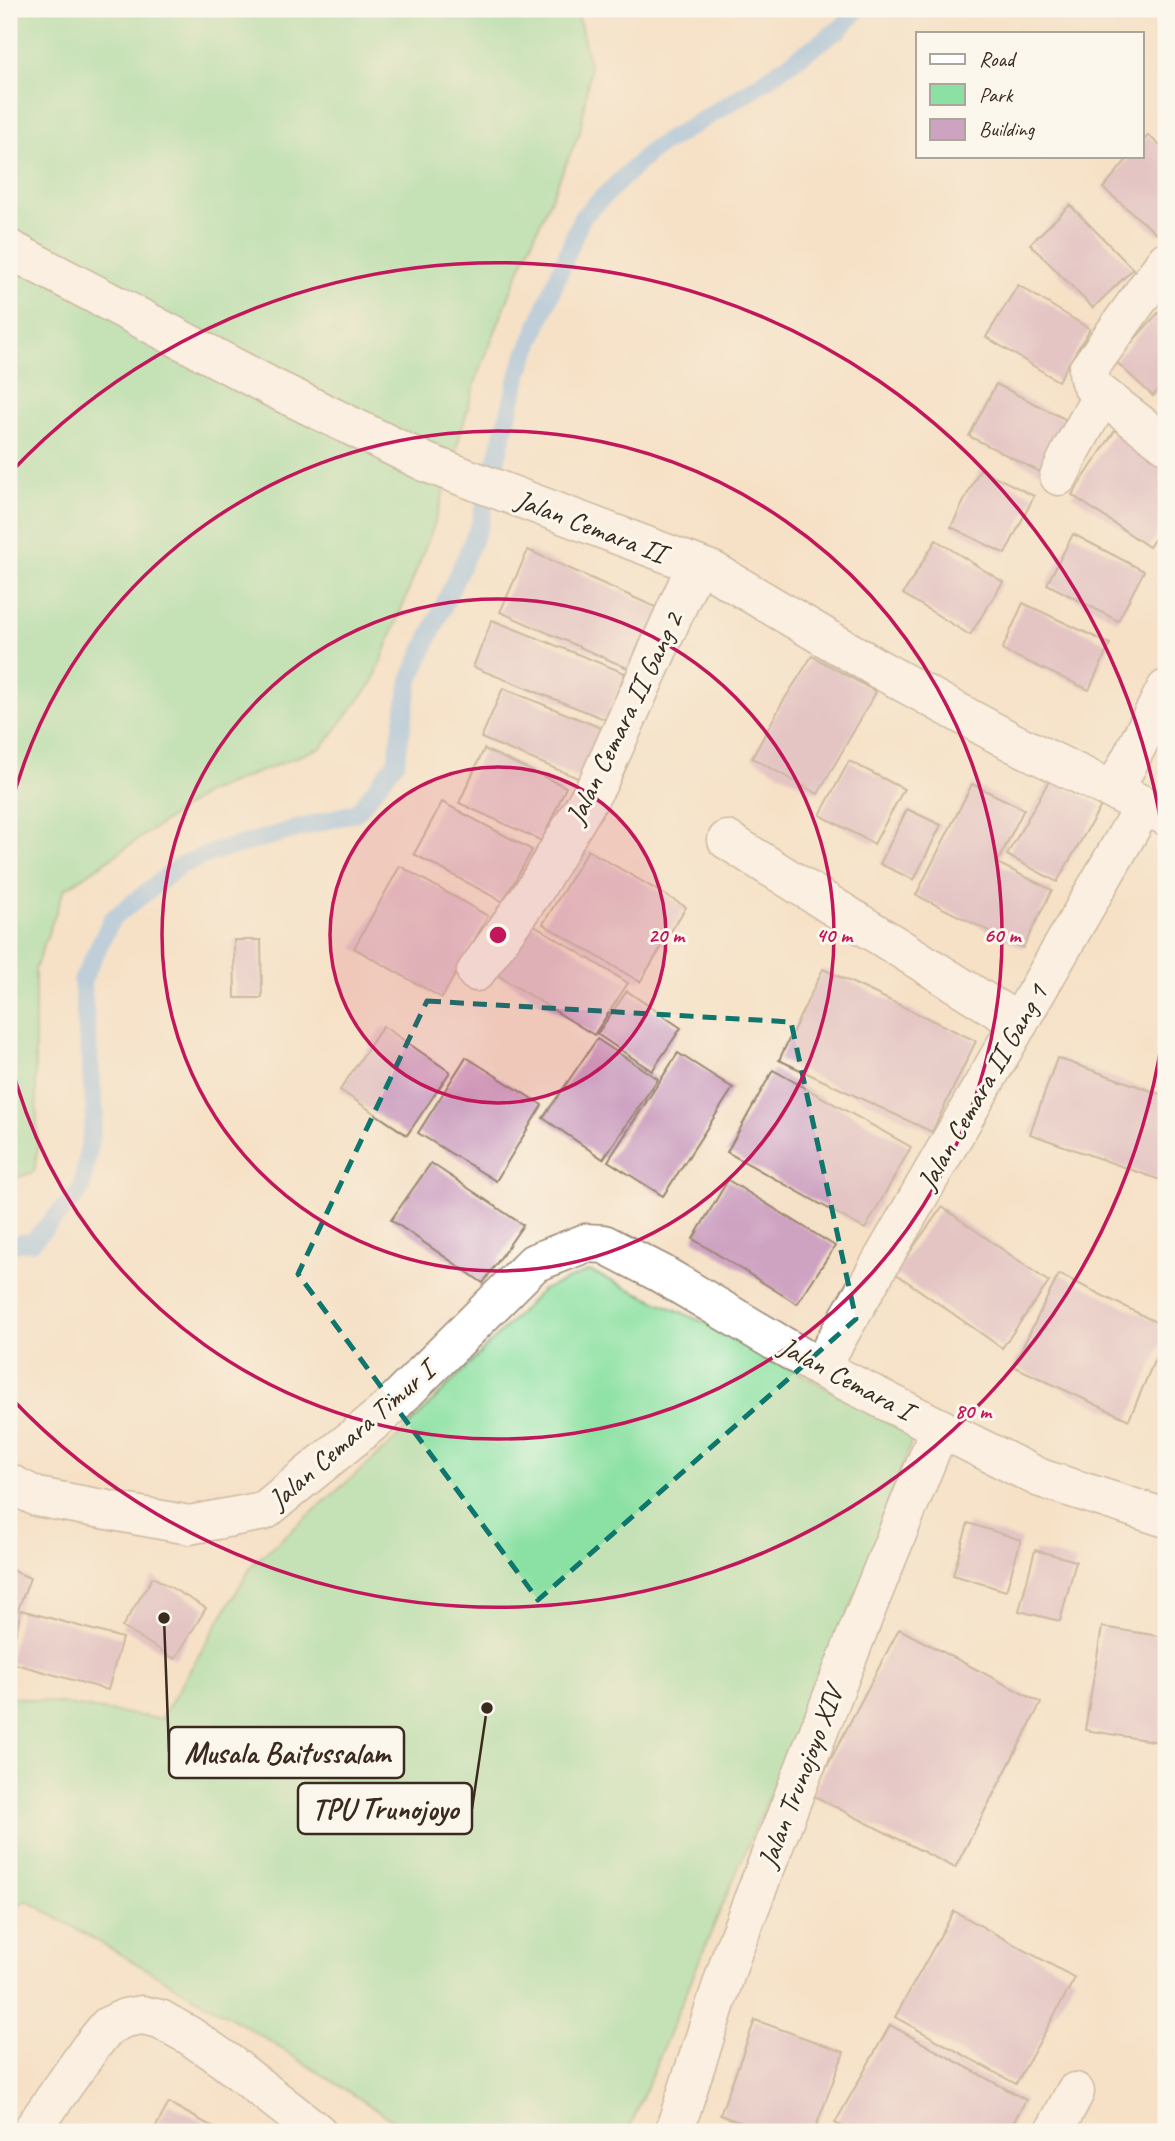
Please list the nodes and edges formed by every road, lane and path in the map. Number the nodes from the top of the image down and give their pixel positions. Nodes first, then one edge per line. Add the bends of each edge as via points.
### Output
1 (9, 249) edge
2 (1166, 261) edge
3 (1102, 396) junction
4 (1166, 444) edge
5 (1059, 476) dead end
6 (696, 565) junction
7 (1166, 689) edge
8 (1141, 804) edge
9 (727, 840) dead end
10 (475, 972) dead end
11 (1019, 1023) junction
12 (534, 1263) joint
13 (820, 1368) junction
14 (940, 1428) junction
15 (9, 1483) edge
16 (1166, 1518) edge
17 (1075, 2092) dead end
18 (31, 2132) edge
19 (317, 2132) edge
20 (674, 2132) edge
21 (1054, 2132) edge

1 - 6 street, Jalan Cemara II via 427,463
2 - 3 street via 1088,370 1092,387
3 - 4 street
3 - 5 street
6 - 8 street, Jalan Cemara II via 1003,737
6 - 10 street, Jalan Cemara II Gang 2 via 598,783 534,891
7 - 8 street, Jalan Cemara II Gang 1
8 - 11 street, Jalan Cemara II Gang 1
9 - 11 street
11 - 13 street, Jalan Cemara II Gang 1
12 - 13 street, Jalan Cemara I via 586,1243 604,1244
12 - 15 street, Jalan Cemara Timur I via 384,1413 264,1511 190,1525 37,1497
13 - 14 street, Jalan Cemara I
14 - 16 street, Jalan Cemara I via 1040,1478
14 - 20 street, Jalan Trunojoyo XIV via 733,1951
17 - 21 street
18 - 19 street via 108,2026 142,2015 160,2019 190,2036

